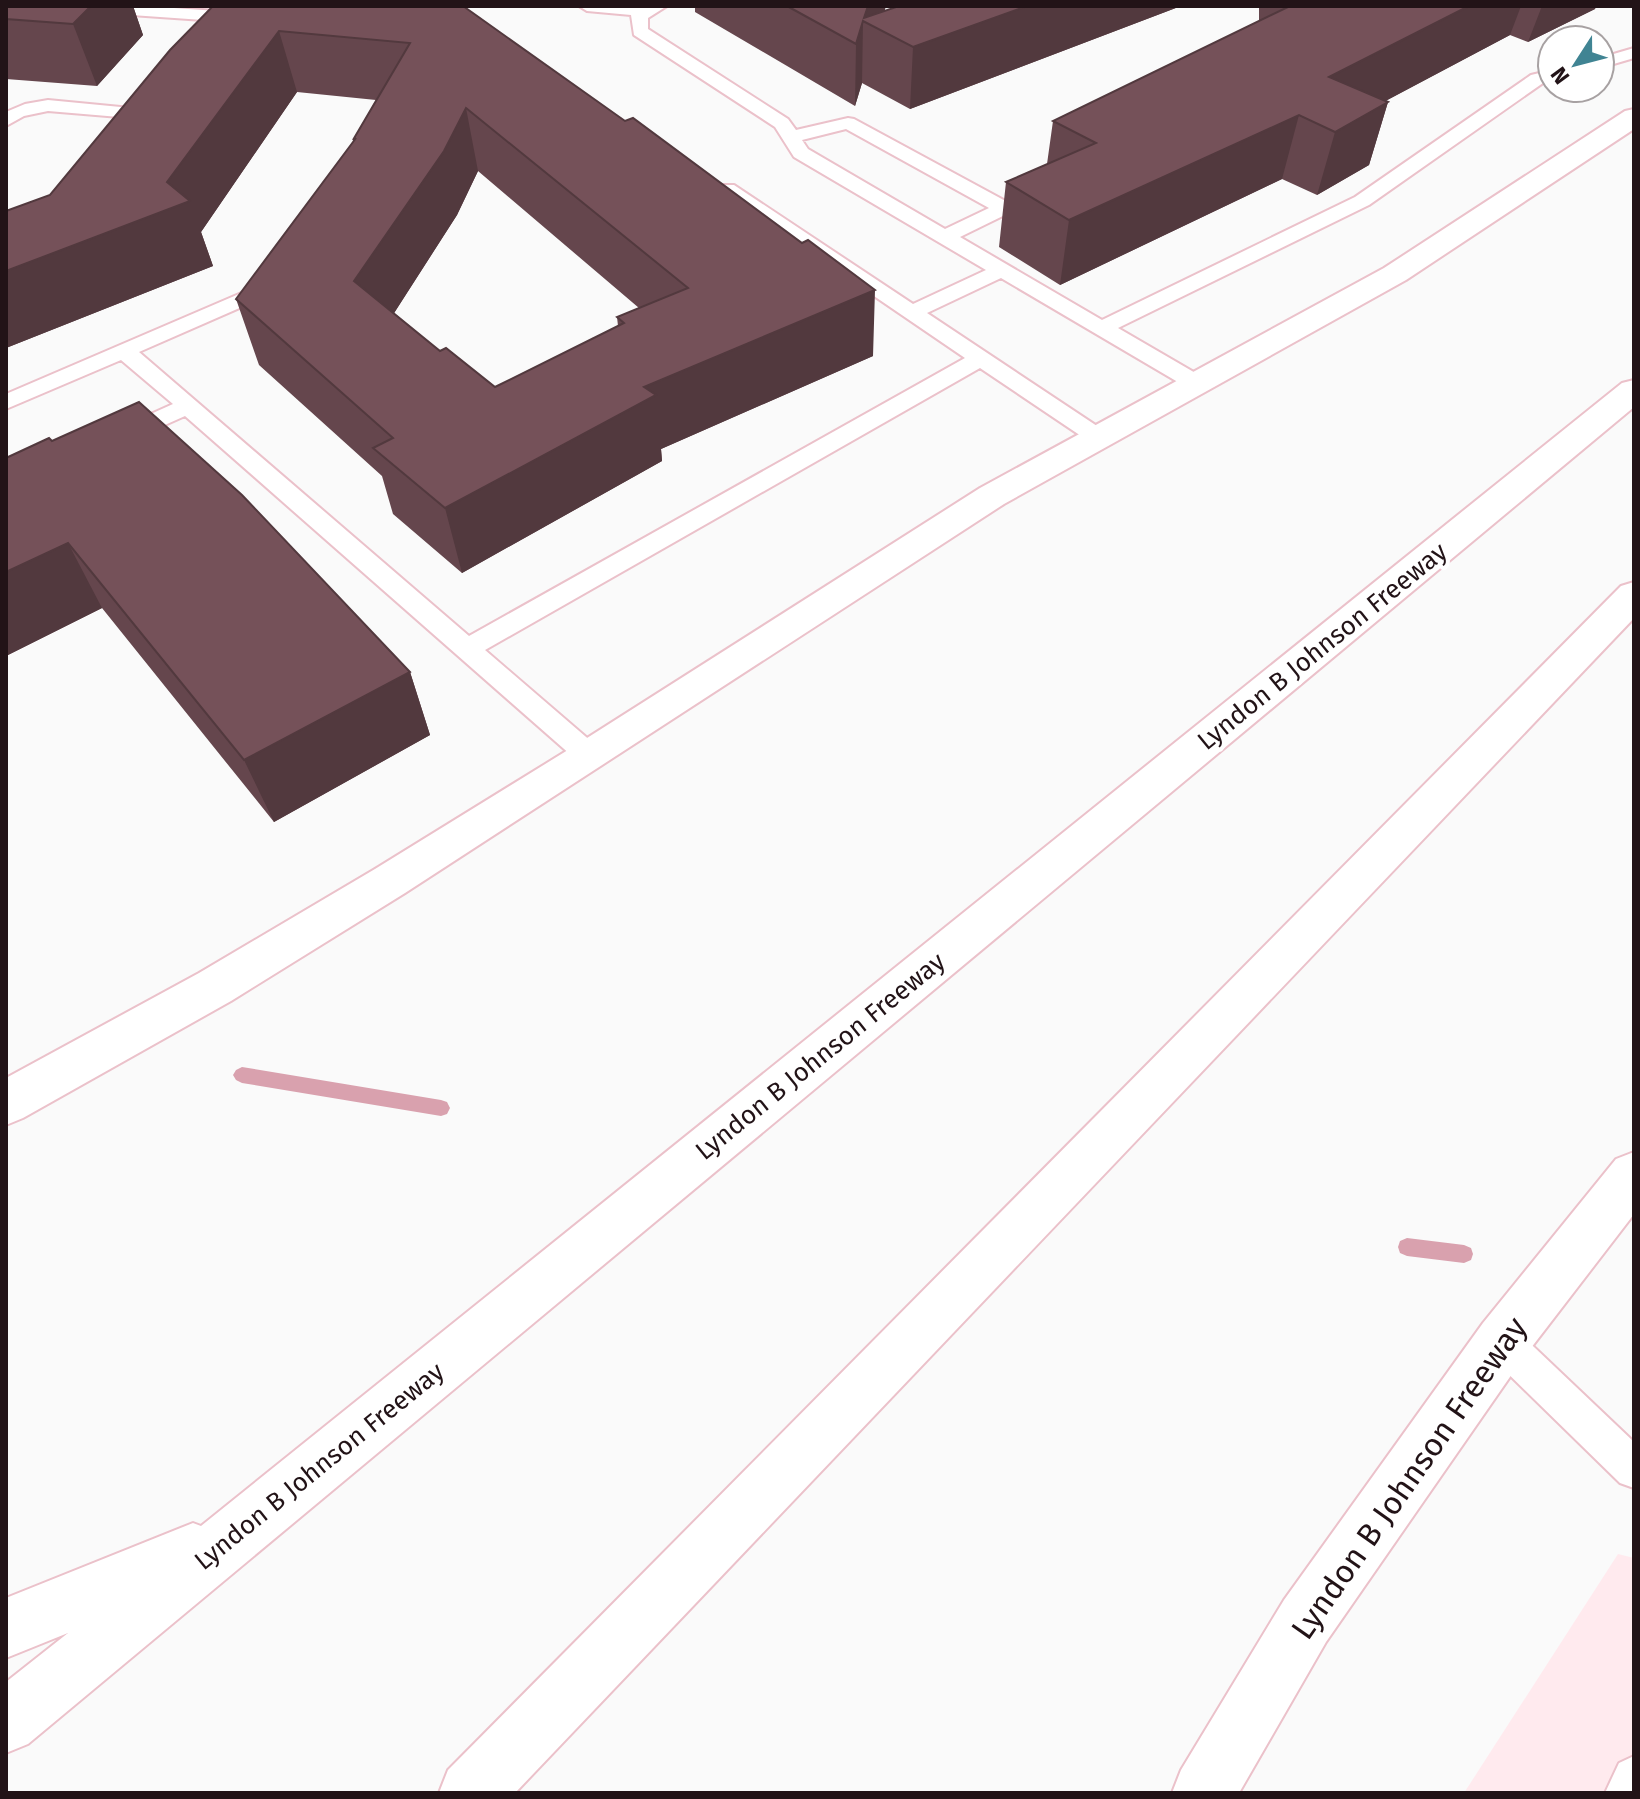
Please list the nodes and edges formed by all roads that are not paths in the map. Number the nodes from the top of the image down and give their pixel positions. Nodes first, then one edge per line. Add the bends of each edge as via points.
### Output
1 (74, 6) edge
2 (587, 6) edge
3 (653, 9) edge
4 (223, 16) junction
5 (270, 20) edge
6 (202, 38) edge
7 (1536, 80) edge
8 (1634, 117) edge
9 (6, 121) edge
10 (111, 135) edge
11 (791, 137) junction
12 (715, 182) edge
13 (944, 237) junction
14 (1002, 270) junction
15 (260, 292) edge
16 (911, 313) junction
17 (1102, 328) junction
18 (124, 351) junction
19 (980, 359) junction
20 (1196, 383) junction
21 (1634, 390) edge
22 (6, 402) edge
23 (188, 406) junction
24 (1098, 437) junction
25 (104, 444) edge
26 (1634, 595) edge
27 (466, 649) junction
28 (590, 756) junction
29 (6, 1103) edge
30 (1634, 1175) edge
31 (1502, 1342) junction
32 (1634, 1469) edge
33 (235, 1534) junction
34 (6, 1628) edge
35 (6, 1722) edge
36 (1634, 1778) edge
37 (471, 1793) edge
38 (1204, 1793) edge
39 (1627, 1793) edge

1 - 4 lane
2 - 3 lane
3 - 11 lane via 639,16 640,31 782,123
4 - 5 lane
4 - 6 lane
7 - 17 lane via 1362,201
8 - 20 main road via 1395,274
9 - 10 lane via 16,111 40,105 136,108
11 - 13 lane via 801,153
11 - 13 lane via 848,123 1004,208
12 - 16 lane
13 - 14 lane
14 - 16 lane
14 - 17 lane
15 - 18 lane
16 - 19 lane
17 - 20 lane
18 - 22 lane
18 - 23 lane
19 - 24 lane
19 - 27 lane
20 - 24 main road
21 - 33 main road, Lyndon B Johnson Freeway
23 - 25 lane
23 - 27 lane
24 - 28 main road via 992,496
26 - 37 main road
27 - 28 lane
28 - 29 main road via 215,987
30 - 31 main road, Lyndon B Johnson Freeway
31 - 32 lane
31 - 38 main road, Lyndon B Johnson Freeway via 1305,1621
33 - 34 main road
33 - 35 main road, Lyndon B Johnson Freeway
36 - 39 lane

